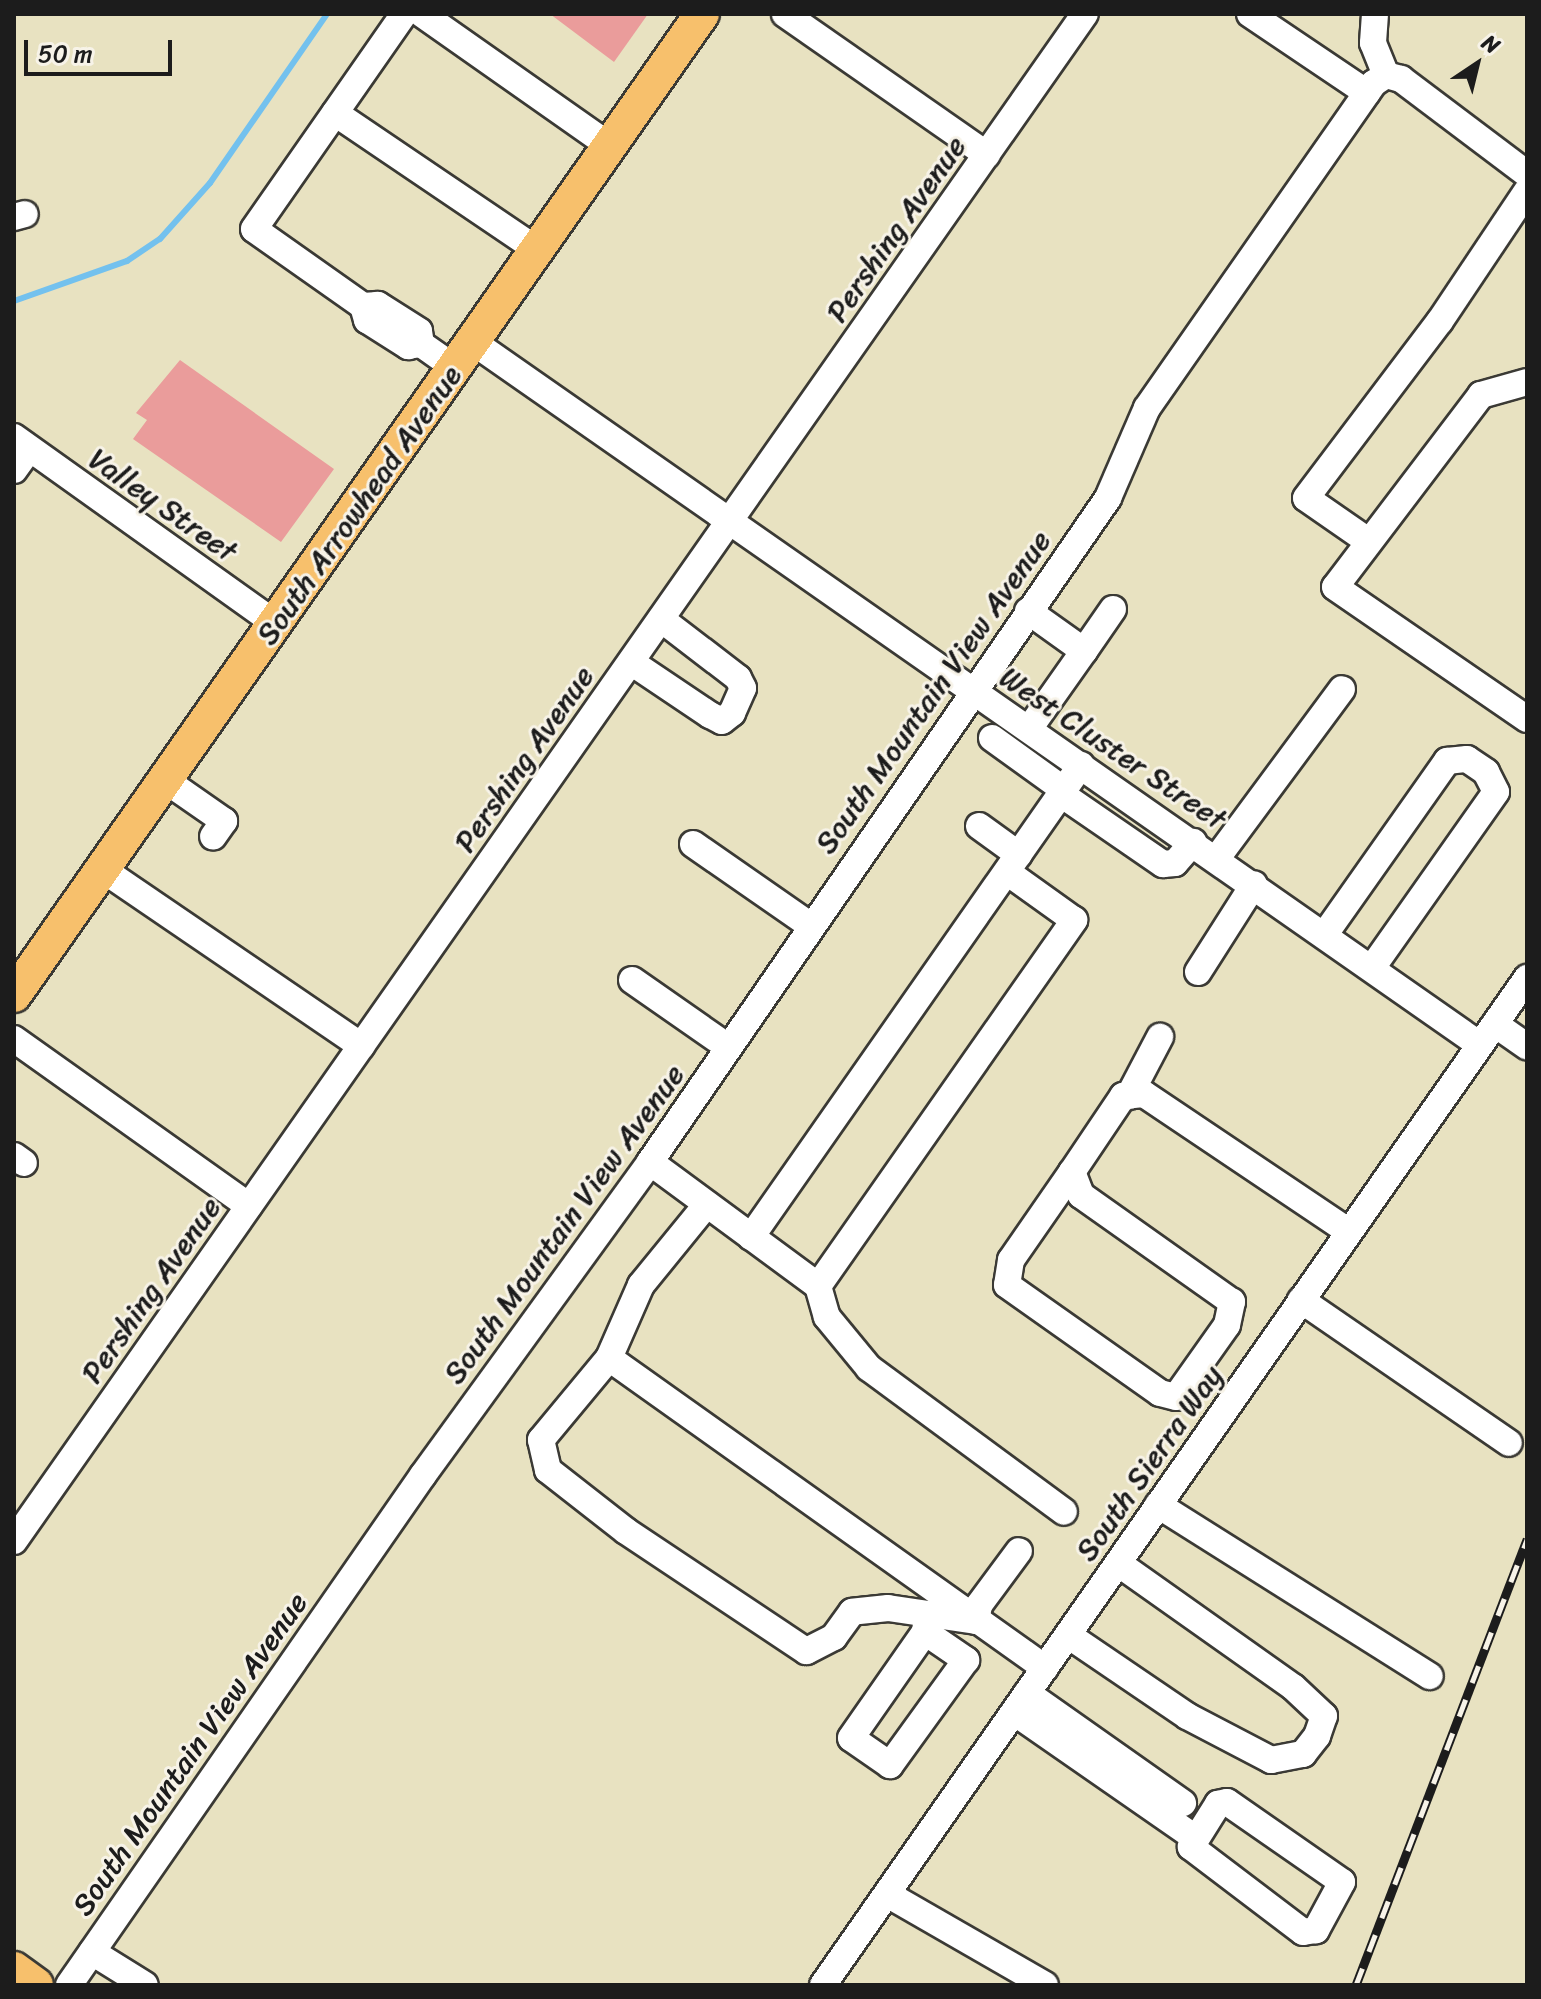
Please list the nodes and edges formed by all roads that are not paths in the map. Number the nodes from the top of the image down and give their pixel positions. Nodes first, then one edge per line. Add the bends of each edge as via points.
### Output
1 (404, 14) edge
2 (422, 14) edge
3 (702, 14) edge
4 (785, 14) edge
5 (1085, 14) edge
6 (1250, 14) edge
7 (1375, 14) edge
8 (1377, 84) junction
9 (335, 113) junction
10 (610, 146) junction
11 (987, 155) junction
12 (1527, 174) edge
13 (1527, 191) edge
14 (537, 250) junction
15 (464, 355) junction
16 (1527, 382) edge
17 (19, 452) edge
18 (729, 522) junction
19 (1368, 541) junction
20 (1113, 609) dead end
21 (1028, 611) junction
22 (661, 619) junction
23 (275, 623) junction
24 (1084, 651) junction
25 (631, 662) junction
26 (1342, 689) dead end
27 (972, 690) junction
28 (1527, 719) edge
29 (1029, 729) junction
30 (992, 738) dead end
31 (1081, 765) junction
32 (165, 780) junction
33 (1062, 792) junction
34 (979, 826) dead end
35 (213, 837) dead end
36 (1193, 842) junction
37 (693, 844) dead end
38 (1217, 858) junction
39 (1013, 863) junction
40 (102, 869) junction
41 (1254, 884) junction
42 (811, 926) junction
43 (1325, 934) junction
44 (1372, 968) junction
45 (1198, 972) dead end
46 (1527, 978) edge
47 (632, 980) dead end
48 (14, 995) edge
49 (1488, 1034) junction
50 (1160, 1037) dead end
51 (14, 1039) edge
52 (361, 1046) junction
53 (1527, 1046) edge
54 (728, 1047) junction
55 (1129, 1096) junction
56 (650, 1162) junction
57 (1072, 1172) junction
58 (707, 1204) junction
59 (249, 1206) junction
60 (1349, 1232) junction
61 (751, 1237) junction
62 (818, 1286) junction
63 (1301, 1300) junction
64 (609, 1358) junction
65 (1509, 1443) dead end
66 (1158, 1505) junction
67 (1064, 1512) dead end
68 (14, 1541) edge
69 (1019, 1551) dead end
70 (1118, 1563) junction
71 (976, 1621) junction
72 (926, 1624) junction
73 (1068, 1635) junction
74 (1045, 1668) junction
75 (1430, 1676) dead end
76 (1021, 1703) junction
77 (1183, 1803) dead end
78 (1195, 1838) junction
79 (887, 1894) junction
80 (92, 1952) junction
81 (14, 1969) edge
82 (36, 1985) edge
83 (69, 1985) edge
84 (145, 1985) edge
85 (823, 1985) edge
86 (1045, 1985) edge

1 - 9 street
2 - 10 street
3 - 10 main road, South Arrowhead Avenue
4 - 11 street
5 - 11 street, Pershing Avenue
6 - 8 street
7 - 8 street
8 - 12 street via 1401,79
8 - 21 street, South Mountain View Avenue via 1147,408 1108,498
9 - 14 street
9 - 15 street, West Cluster Street via 254,229 363,306 378,305 419,331 421,344
10 - 14 main road, South Arrowhead Avenue
11 - 18 street, Pershing Avenue
13 - 19 street via 1440,321 1306,498
14 - 15 main road, South Arrowhead Avenue
15 - 18 street, West Cluster Street
15 - 23 main road, South Arrowhead Avenue
16 - 19 street via 1481,395
17 - 23 street, Valley Street
18 - 22 street, Pershing Avenue
18 - 27 street, West Cluster Street
19 - 28 street via 1337,580 1338,592
20 - 24 street
21 - 24 street
21 - 27 street, South Mountain View Avenue
22 - 25 street, Pershing Avenue
22 - 25 street via 738,678 743,688 732,713 722,721 710,715
23 - 32 main road, South Arrowhead Avenue
24 - 29 street
25 - 52 street, Pershing Avenue
26 - 38 street
27 - 29 street, West Cluster Street
27 - 42 street, South Mountain View Avenue
29 - 31 street, West Cluster Street
30 - 33 street
31 - 33 street
31 - 36 street, West Cluster Street
32 - 35 street via 224,821
32 - 40 main road, South Arrowhead Avenue
33 - 36 street via 1163,864 1175,863
33 - 39 street
34 - 39 street
36 - 38 street, West Cluster Street
37 - 42 street
38 - 41 street, West Cluster Street
39 - 61 street
39 - 62 street via 1074,920
40 - 48 main road, South Arrowhead Avenue
40 - 52 street
41 - 43 street, West Cluster Street
41 - 45 street
42 - 54 street, South Mountain View Avenue
43 - 44 street, West Cluster Street
43 - 44 street via 1447,761 1467,759 1486,772 1496,792
44 - 49 street, West Cluster Street
46 - 49 street, South Sierra Way
47 - 54 street
49 - 53 street, West Cluster Street
49 - 60 street, South Sierra Way
50 - 55 street
51 - 59 street
52 - 59 street, Pershing Avenue
54 - 56 street, South Mountain View Avenue
55 - 57 street via 1123,1096
55 - 60 street via 1144,1094
56 - 58 street
56 - 80 street, South Mountain View Avenue via 423,1475
57 - 57 street via 1081,1195 1232,1302 1227,1325 1176,1397 1160,1393 1007,1285 1011,1260
58 - 61 street
58 - 64 street via 641,1285
59 - 68 street, Pershing Avenue
60 - 63 street, South Sierra Way
61 - 62 street
62 - 67 street via 827,1317 869,1368
63 - 65 street
63 - 66 street, South Sierra Way
64 - 71 street
64 - 72 street via 541,1440 548,1470 626,1531 806,1651 834,1637 852,1612 888,1608
66 - 70 street, South Sierra Way
66 - 75 street
69 - 71 street via 979,1605
70 - 73 street, South Sierra Way
70 - 73 street via 1293,1687 1324,1716 1317,1736 1303,1754 1271,1760 1187,1716
71 - 72 street
71 - 74 street
72 - 72 street via 851,1738 890,1765 966,1660
73 - 74 street, South Sierra Way
74 - 76 street, South Sierra Way
76 - 77 street
76 - 78 street
76 - 79 street, South Sierra Way
78 - 78 street via 1218,1804 1227,1802 1338,1878 1341,1888 1316,1930 1303,1932 1193,1849
79 - 85 street, South Sierra Way
79 - 86 street
80 - 83 street, South Mountain View Avenue
80 - 84 street
81 - 82 main road

